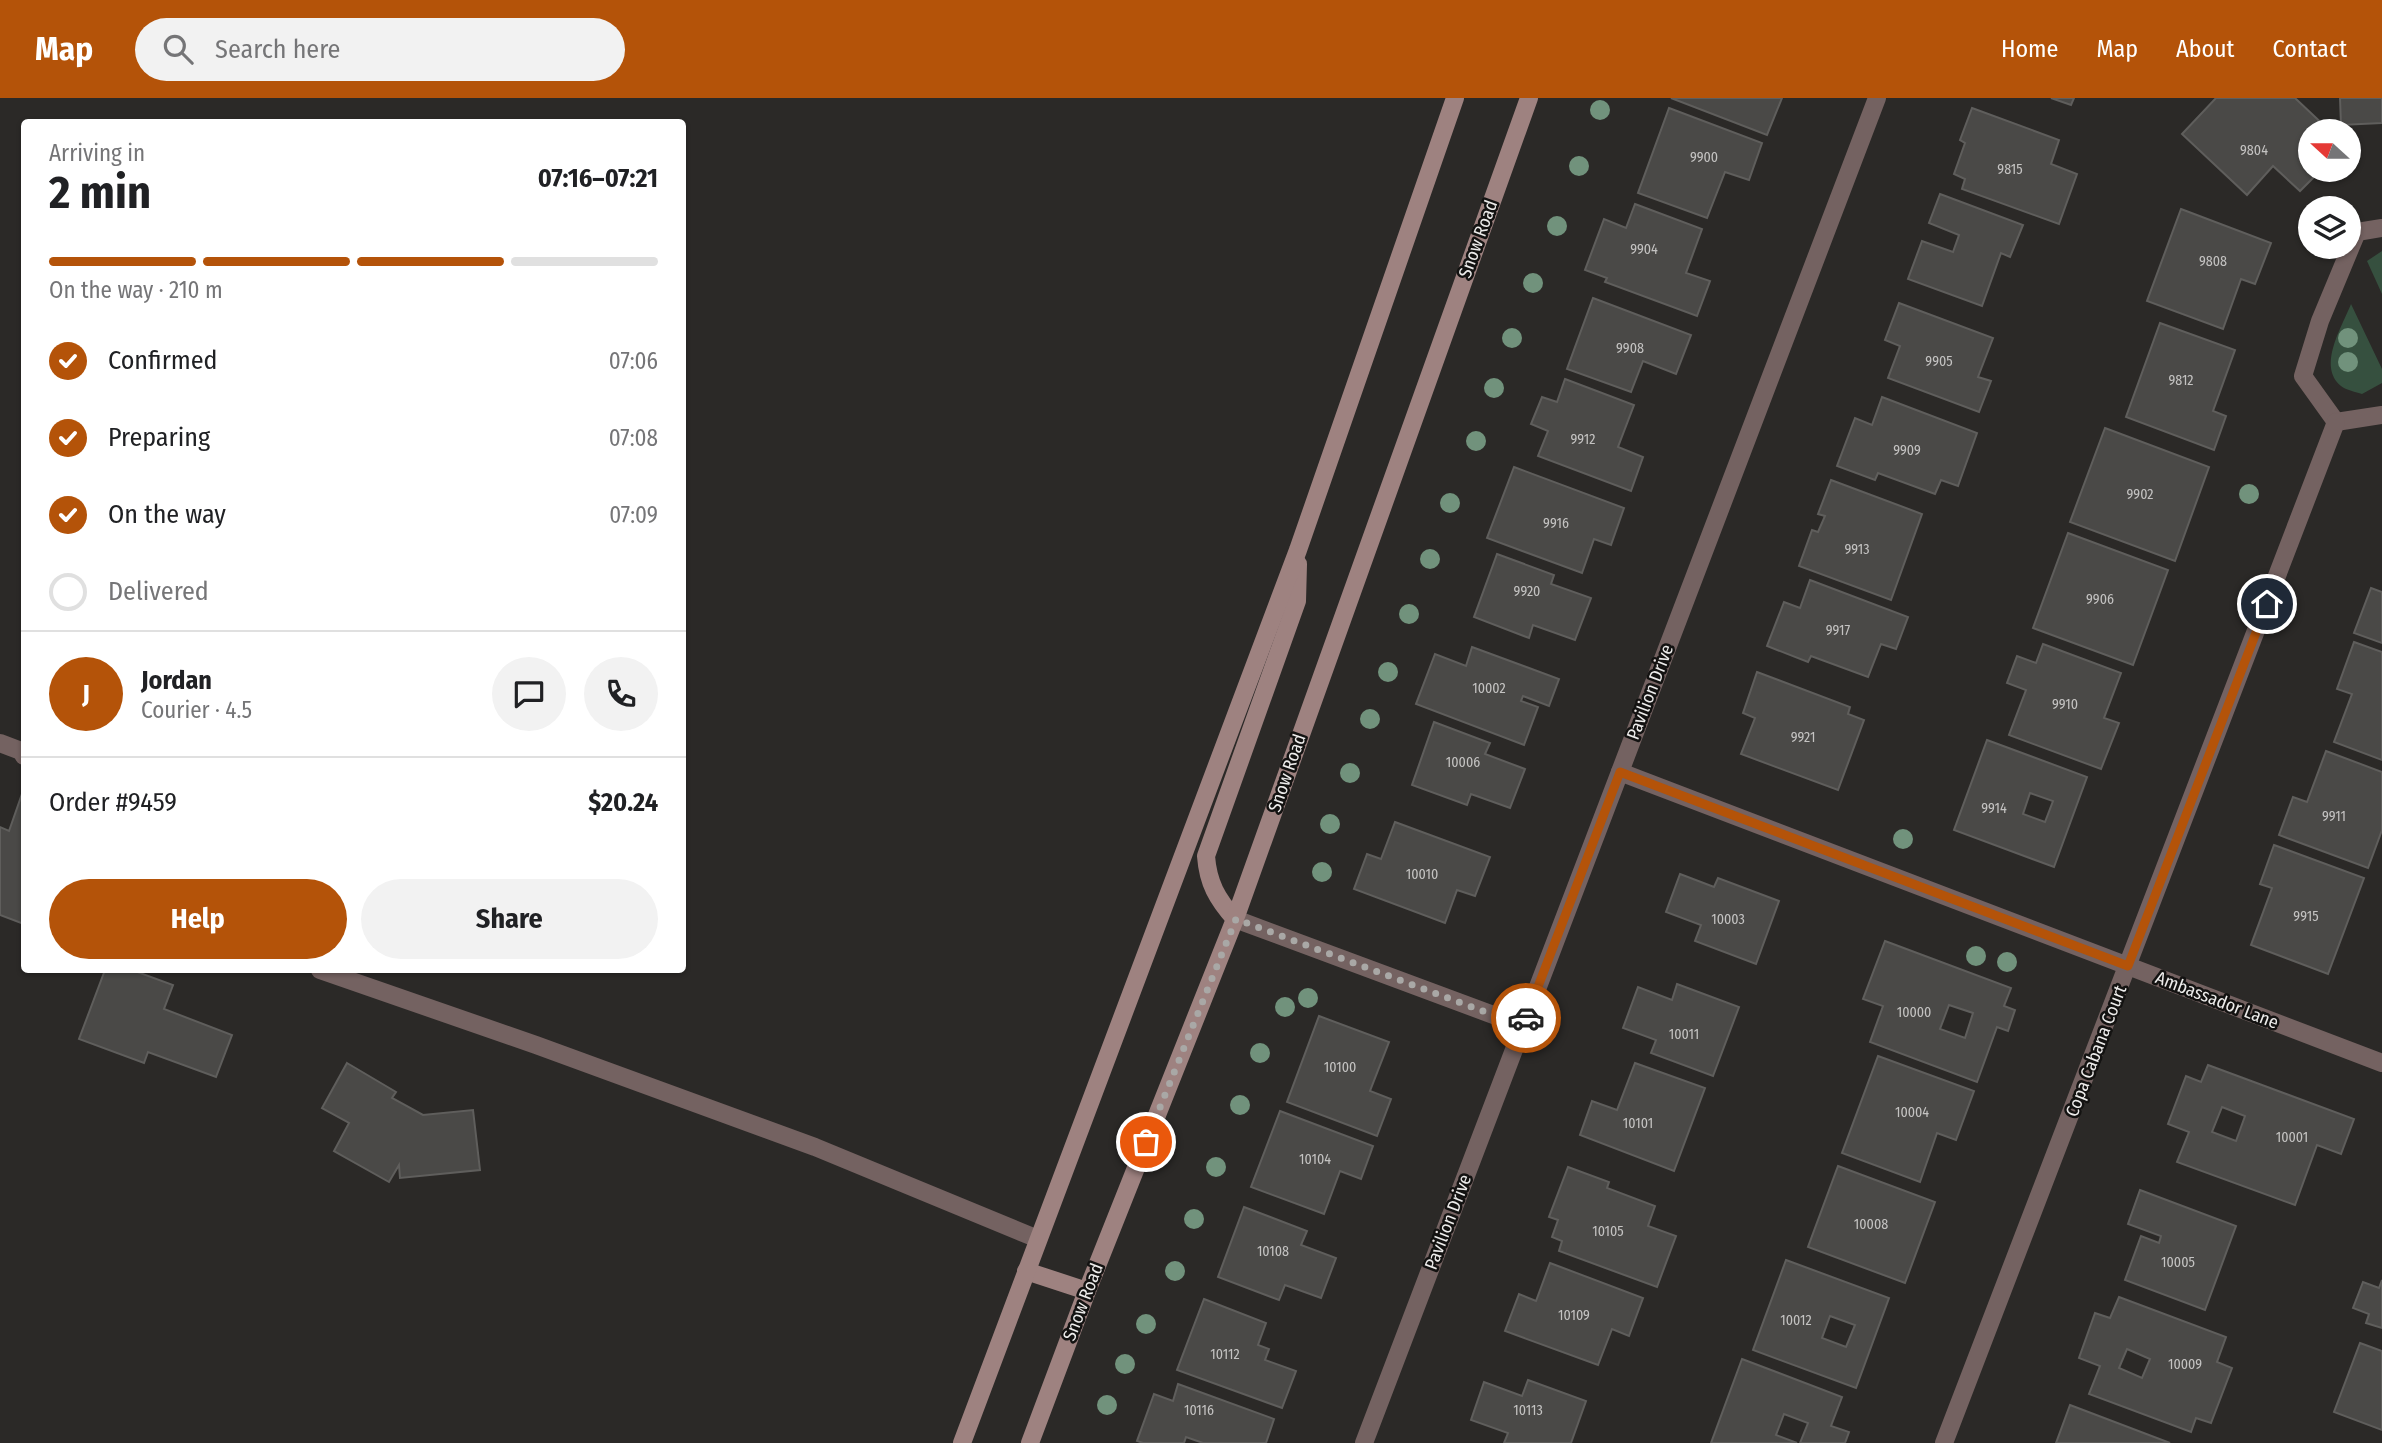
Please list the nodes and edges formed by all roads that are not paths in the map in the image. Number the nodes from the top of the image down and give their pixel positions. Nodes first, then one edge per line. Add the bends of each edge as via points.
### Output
1 (1454, 98) edge
2 (1529, 98) edge
3 (1877, 98) edge
4 (2382, 228) edge
5 (2382, 415) edge
6 (2336, 422) junction
7 (1298, 550) junction
8 (0, 743) edge
9 (21, 751) edge
10 (1620, 772) junction
11 (1236, 919) junction
12 (2128, 966) junction
13 (328, 973) edge
14 (1523, 1026) junction
15 (2382, 1063) edge
16 (1038, 1238) junction
17 (1026, 1271) junction
18 (1087, 1292) junction
19 (962, 1443) edge
20 (1030, 1443) edge
21 (1364, 1443) edge
22 (1944, 1443) edge

1 - 7 main road
2 - 11 main road, Snow Road
3 - 10 street, Pavilion Drive
4 - 6 street via 2357,233 2320,321 2303,376
5 - 6 street
6 - 12 street, Copa Cabana Court
7 - 11 main road via 1297,601 1206,856 1212,888
7 - 16 main road
8 - 9 street
10 - 12 street, Ambassador Lane
10 - 14 street, Pavilion Drive
11 - 14 street
11 - 18 main road, Snow Road
12 - 15 street, Ambassador Lane
12 - 22 street, Copa Cabana Court
13 - 16 street via 802,1143
14 - 21 street, Pavilion Drive
16 - 17 main road
17 - 18 main road
17 - 19 main road
18 - 20 main road, Snow Road

